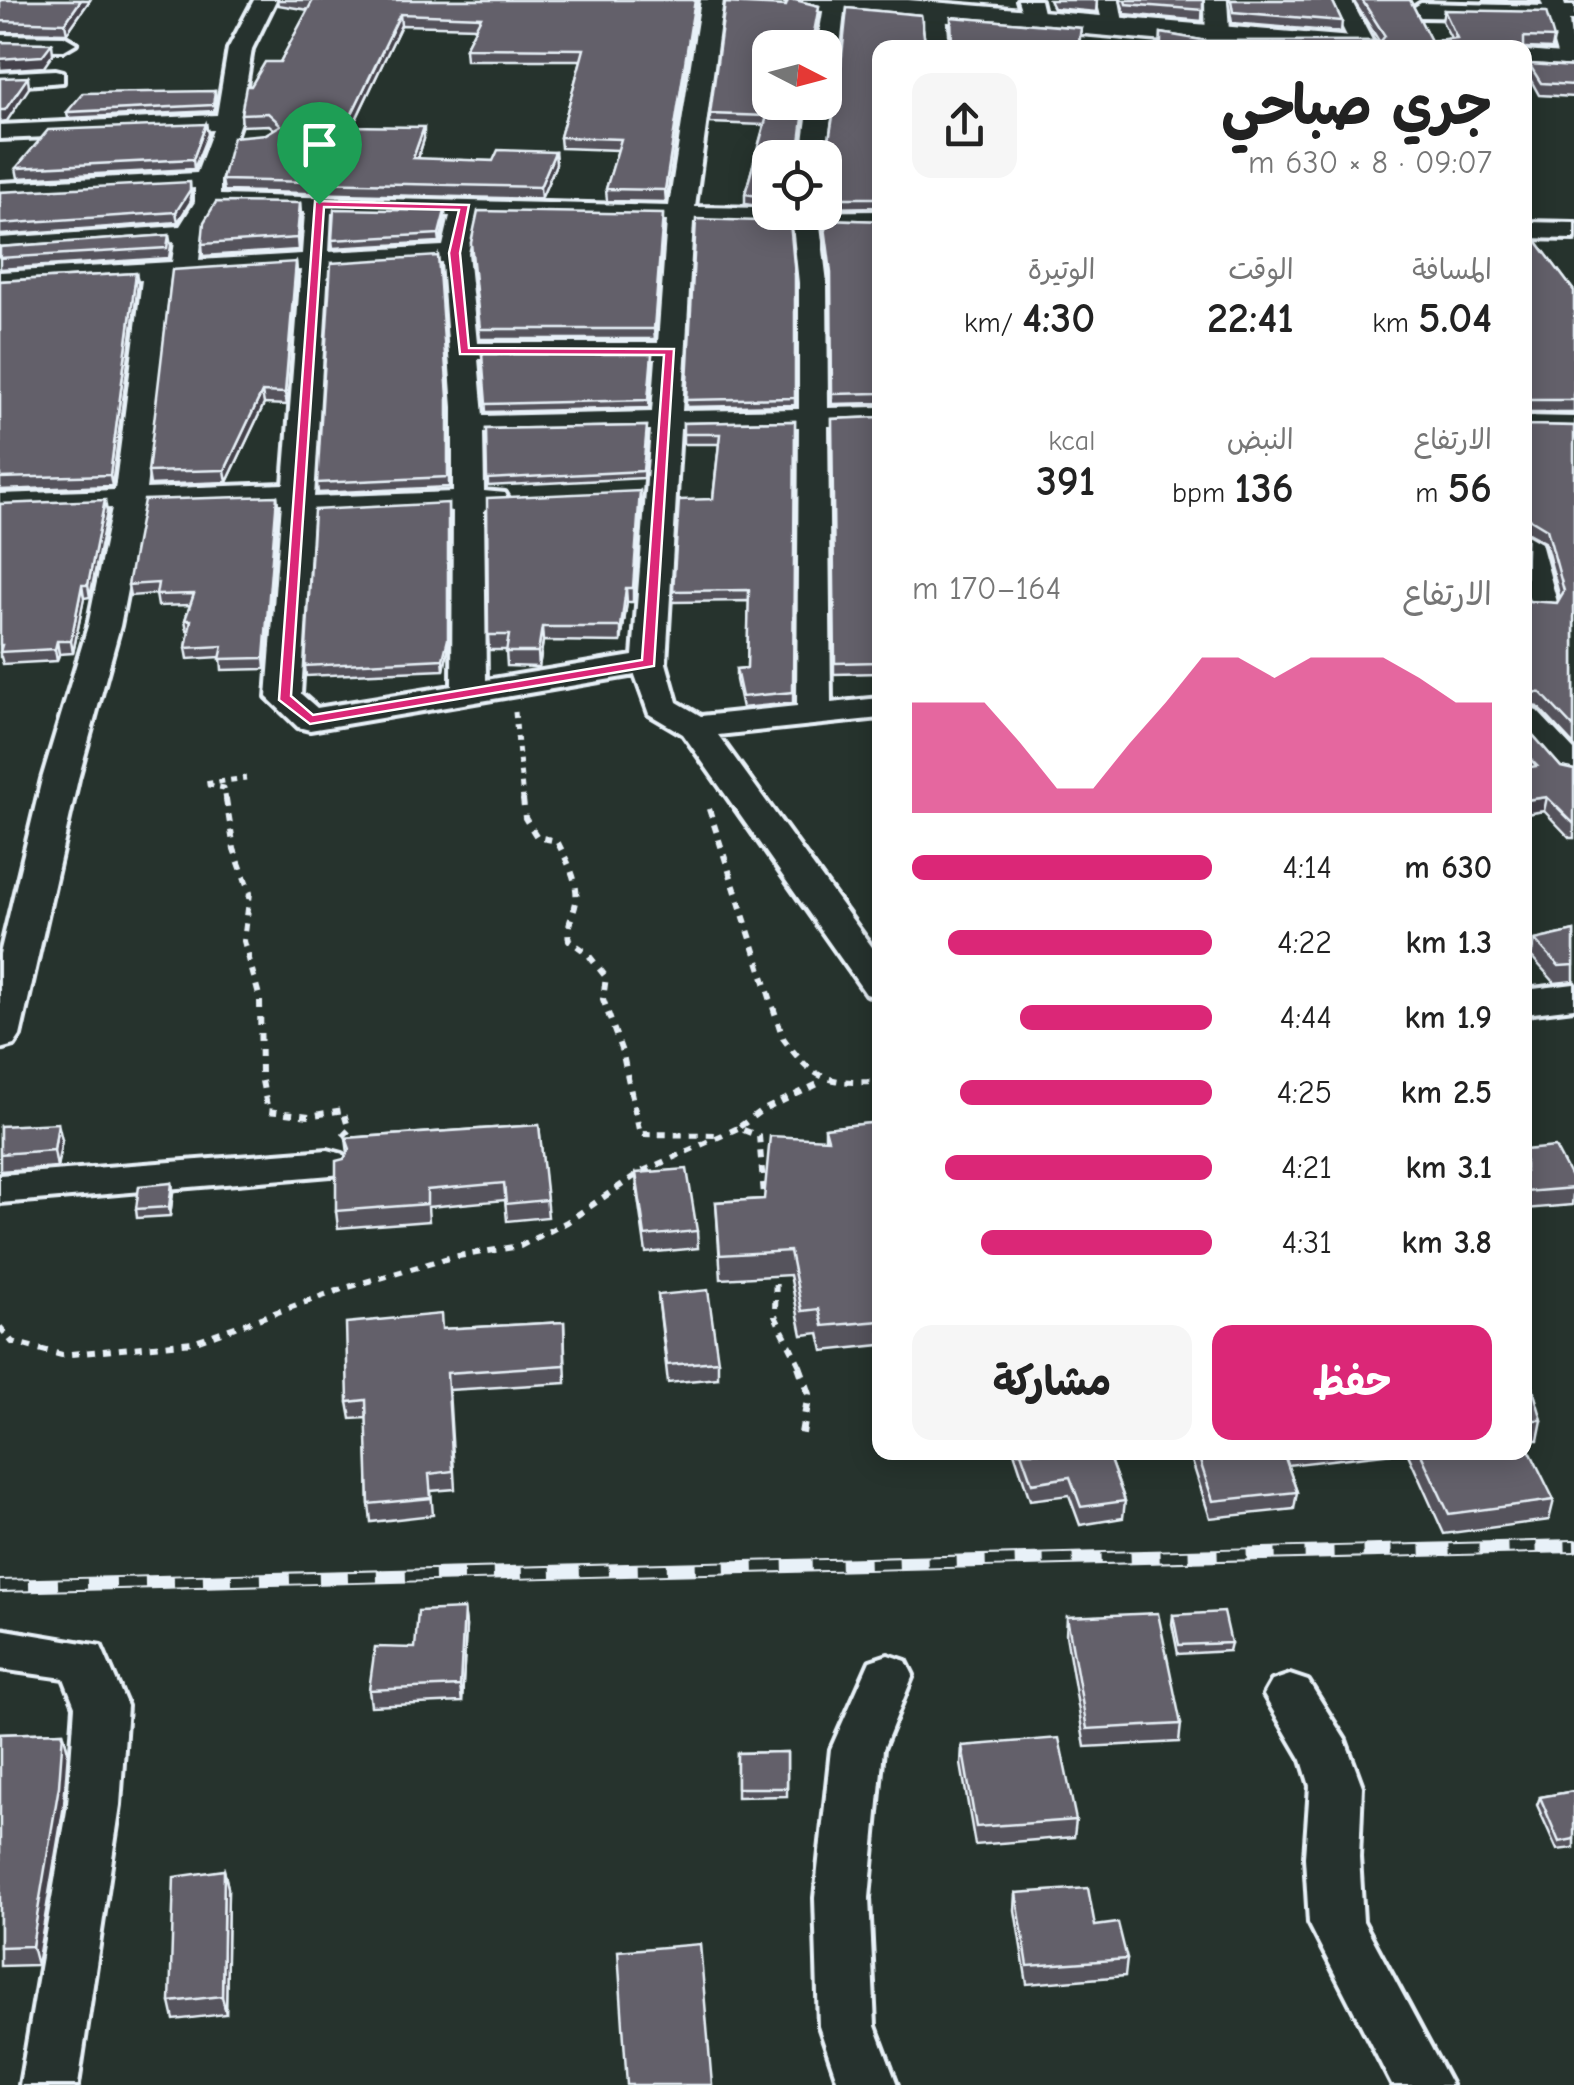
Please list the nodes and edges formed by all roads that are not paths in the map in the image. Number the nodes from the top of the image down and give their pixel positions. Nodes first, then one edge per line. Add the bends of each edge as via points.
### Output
1 (264, 0) edge
2 (712, 0) edge
3 (800, 0) edge
4 (1216, 0) edge
5 (1340, 0) edge
6 (834, 3) junction
7 (880, 4) edge
8 (1418, 5) edge
9 (1561, 9) edge
10 (1032, 10) edge
11 (935, 13) junction
12 (1111, 14) edge
13 (831, 30) edge
14 (1434, 35) dead end
15 (937, 40) edge
16 (1208, 40) edge
17 (1216, 40) edge
18 (1360, 40) edge
19 (0, 42) edge
20 (64, 43) edge
21 (1532, 62) edge
22 (1573, 65) edge
23 (54, 77) dead end
24 (0, 80) edge
25 (225, 130) junction
26 (0, 132) edge
27 (252, 136) edge
28 (0, 191) edge
29 (207, 191) junction
30 (319, 204) junction
31 (465, 207) junction
32 (681, 214) junction
33 (752, 214) edge
34 (842, 216) edge
35 (872, 218) edge
36 (806, 230) edge
37 (1532, 231) edge
38 (189, 233) junction
39 (1571, 235) edge
40 (0, 246) edge
41 (454, 253) junction
42 (315, 260) junction
43 (171, 269) junction
44 (2, 288) edge
45 (670, 351) junction
46 (464, 352) junction
47 (872, 416) edge
48 (815, 418) junction
49 (667, 421) junction
50 (1532, 424) edge
51 (466, 425) junction
52 (1574, 426) edge
53 (662, 491) junction
54 (624, 493) edge
55 (528, 498) edge
56 (129, 499) junction
57 (298, 500) junction
58 (470, 501) junction
59 (0, 504) edge
60 (1574, 598) edge
61 (1533, 609) edge
62 (649, 663) junction
63 (469, 692) junction
64 (872, 709) edge
65 (814, 714) junction
66 (695, 726) junction
67 (1532, 726) edge
68 (1574, 771) edge
69 (872, 975) edge
70 (1574, 996) edge
71 (1532, 1001) edge
72 (0, 1036) edge
73 (328, 1164) road end
74 (0, 1189) edge
75 (0, 1650) edge
76 (888, 1676) dead end
77 (1290, 1695) dead end
78 (49, 2085) edge
79 (868, 2085) edge
80 (1422, 2085) edge

1 - 25 street via 240,49
2 - 32 street
3 - 6 main road
4 - 17 street
5 - 18 street
6 - 7 main road
6 - 13 street
7 - 11 main road
8 - 9 street
8 - 14 street
9 - 22 street
10 - 11 main road
10 - 12 main road
11 - 15 street
12 - 16 main road
19 - 20 street
21 - 22 main road
23 - 24 street
25 - 26 street
25 - 27 street
25 - 29 street
28 - 29 street
29 - 30 street
29 - 38 street
30 - 31 street
30 - 42 street
31 - 32 street
31 - 41 street
32 - 33 street
32 - 45 street
34 - 35 street
36 - 48 street
37 - 39 street
38 - 40 street
38 - 43 street
41 - 42 street
41 - 46 street
42 - 43 street
42 - 57 street
43 - 44 street
43 - 56 street
45 - 46 street
45 - 49 street
46 - 51 street
47 - 48 street
48 - 49 street
48 - 65 street
49 - 51 street
49 - 53 street
50 - 52 street
51 - 58 street
53 - 54 street
53 - 62 street
55 - 58 street
56 - 57 street
56 - 59 street
56 - 72 street via 104,626 60,779
57 - 58 street
57 - 63 street via 284,697 310,720
58 - 63 street
60 - 61 street
62 - 63 street
62 - 66 street via 661,707
64 - 65 street
65 - 66 street
66 - 69 street
67 - 68 street
70 - 71 street
73 - 74 street
75 - 78 street via 83,1660 100,1706 94,1806
76 - 79 street via 856,1750 842,1898 847,2026
77 - 80 street via 1326,1755 1336,1786 1336,1923

